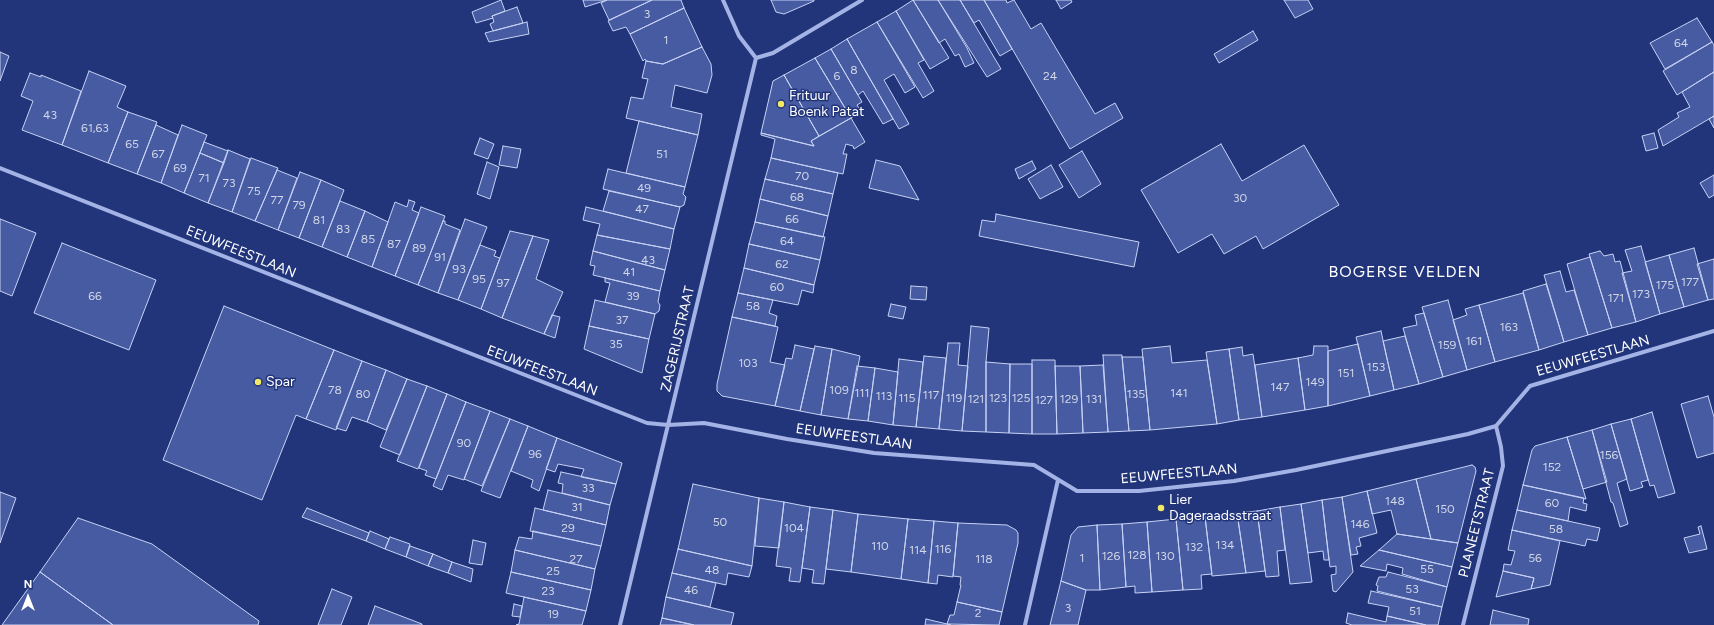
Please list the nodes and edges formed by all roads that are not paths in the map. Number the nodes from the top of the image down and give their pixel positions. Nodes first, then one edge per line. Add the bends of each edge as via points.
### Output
1 (723, 0) edge
2 (862, 0) edge
3 (756, 58) junction
4 (0, 168) edge
5 (1714, 331) edge
6 (668, 425) junction
7 (1496, 426) junction
8 (1058, 480) junction
9 (620, 625) edge
10 (1025, 625) edge
11 (1463, 625) edge

1 - 3 street via 739,36
2 - 3 street via 773,53
3 - 6 street, ZAGERIJSTRAAT
4 - 6 street, EEUWFEESTLAAN via 613,410 647,423
5 - 7 street, EEUWFEESTLAAN via 1530,386
6 - 8 street, EEUWFEESTLAAN via 704,423 874,453 1034,466
6 - 9 street, ZAGERIJSTRAAT
7 - 8 street, EEUWFEESTLAAN via 1392,451 1234,481 1139,491 1077,492
7 - 11 street, PLANEETSTRAAT via 1503,466
8 - 10 street

